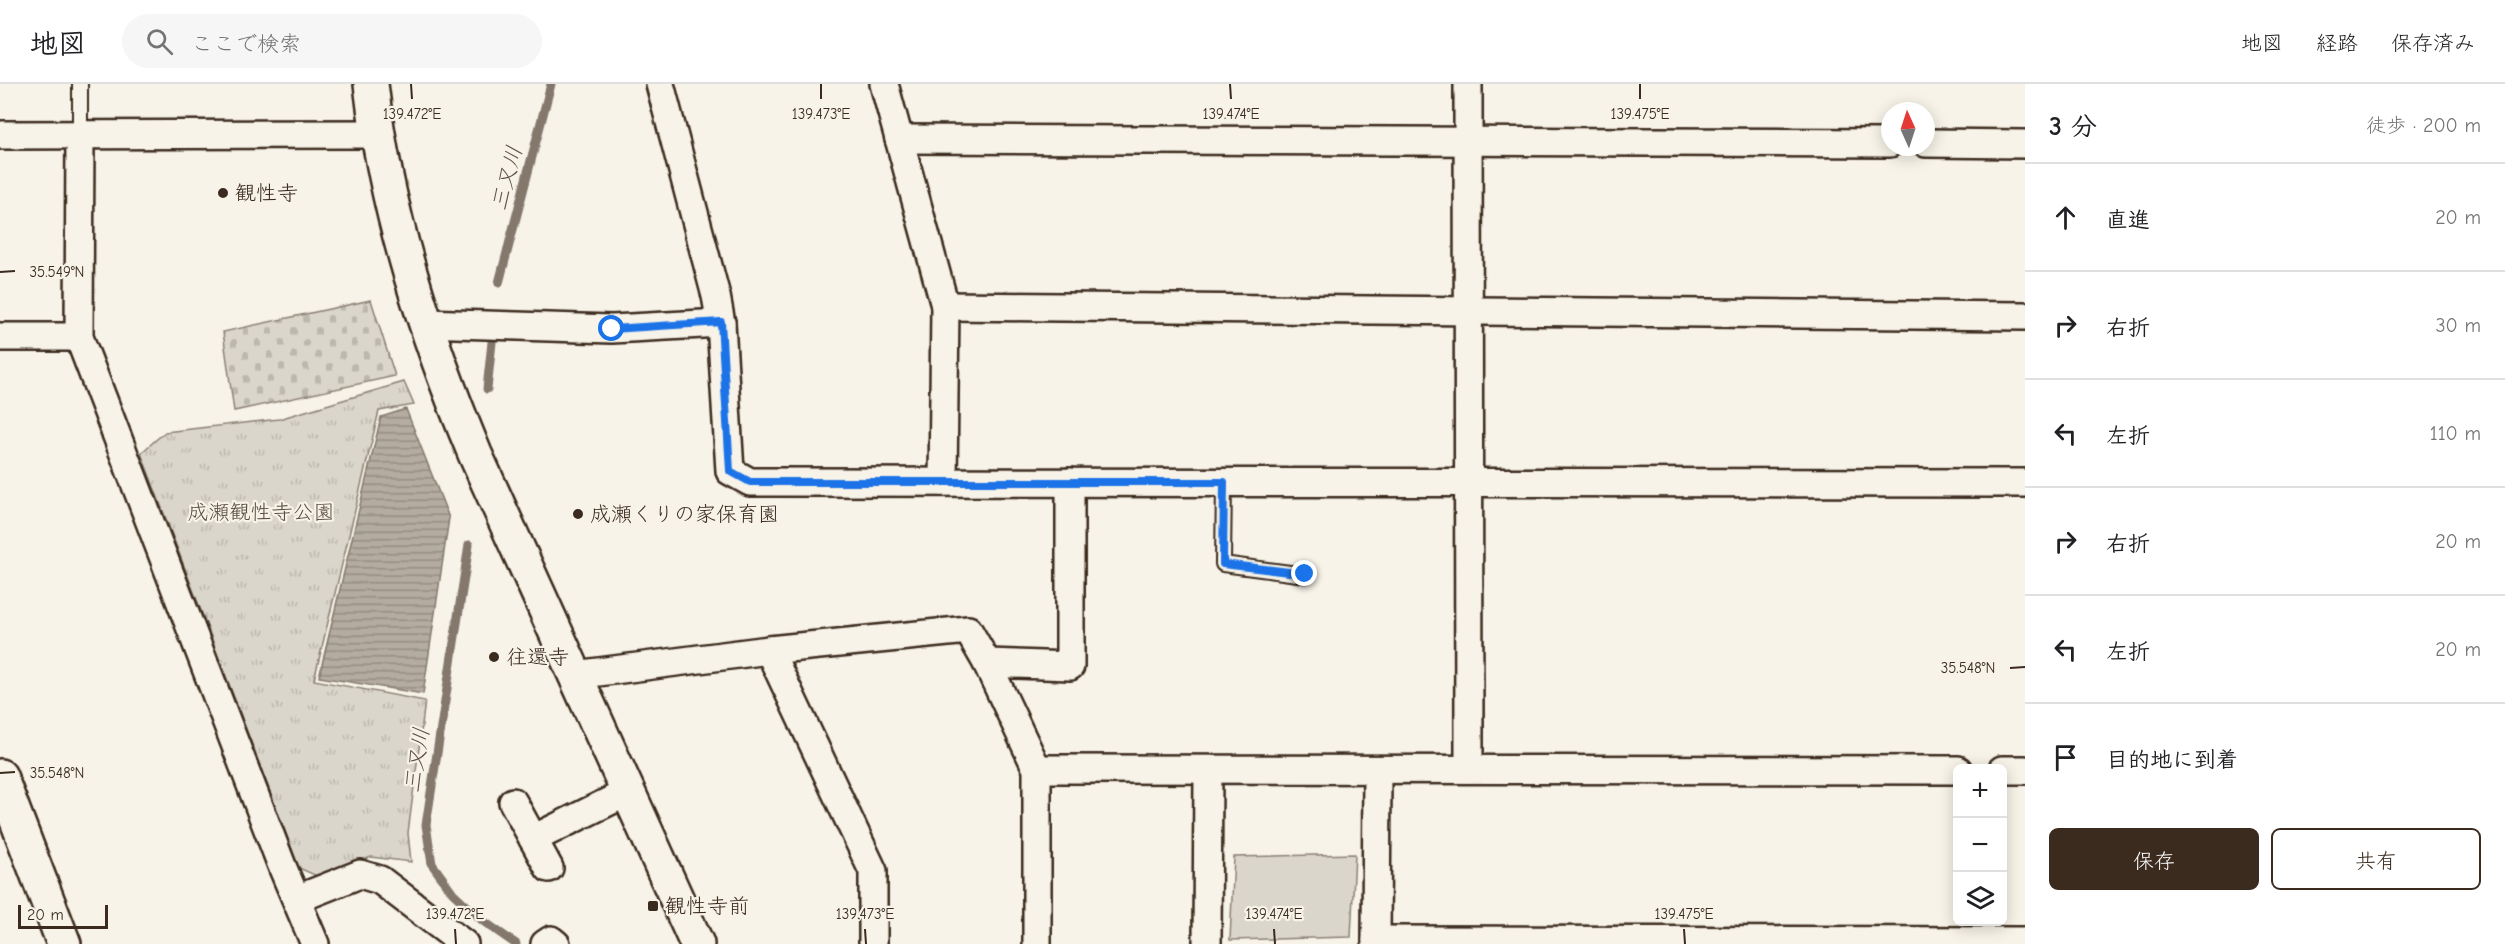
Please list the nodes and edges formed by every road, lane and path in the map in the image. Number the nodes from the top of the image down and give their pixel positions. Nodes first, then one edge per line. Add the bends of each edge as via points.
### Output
1 (80, 84) edge
2 (371, 84) edge
3 (660, 84) edge
4 (884, 84) edge
5 (1468, 84) edge
6 (377, 134) junction
7 (0, 135) edge
8 (80, 136) junction
9 (899, 139) junction
10 (1468, 142) junction
11 (1881, 143) edge
12 (1935, 143) edge
13 (2025, 144) edge
14 (945, 306) junction
15 (1469, 312) junction
16 (2025, 316) edge
17 (721, 322) junction
18 (424, 323) junction
19 (0, 337) edge
20 (79, 337) junction
21 (943, 482) junction
22 (1070, 482) junction
23 (1224, 482) junction
24 (1468, 482) junction
25 (2025, 483) edge
26 (1305, 574) dead end
27 (769, 650) junction
28 (987, 663) junction
29 (575, 675) junction
30 (1469, 768) junction
31 (1037, 769) junction
32 (1208, 770) junction
33 (1377, 770) junction
34 (1953, 770) edge
35 (2007, 770) edge
36 (2025, 770) edge
37 (0, 776) edge
38 (628, 792) junction
39 (513, 802) dead end
40 (533, 839) junction
41 (549, 868) dead end
42 (297, 899) junction
43 (2025, 941) edge
44 (1376, 942) edge
45 (64, 944) edge
46 (315, 944) edge
47 (464, 944) edge
48 (545, 944) edge
49 (556, 944) edge
50 (697, 944) edge
51 (873, 944) edge
52 (1037, 944) edge
53 (1207, 944) edge

1 - 8 lane
2 - 6 street
3 - 17 street
4 - 9 street
5 - 10 street
6 - 8 street
6 - 18 street via 399,235
7 - 8 street
8 - 20 street
9 - 10 street
9 - 14 street
10 - 11 street
10 - 15 street
12 - 13 street
14 - 15 street
14 - 21 street
15 - 16 street
15 - 24 street
17 - 18 street via 612,329
17 - 21 street via 730,471 750,482
18 - 29 street via 475,454
19 - 20 street
20 - 42 street
21 - 22 street
22 - 23 street
22 - 28 street via 1070,666
23 - 24 street
23 - 26 lane via 1223,564
24 - 25 street
24 - 30 street
27 - 28 street via 968,630
27 - 29 street
27 - 51 street via 873,871
28 - 31 street
29 - 38 street
30 - 33 street
30 - 34 street
31 - 32 street
31 - 52 street
32 - 33 street
32 - 53 street
33 - 44 street
35 - 36 street
37 - 45 street
38 - 40 street
38 - 50 street
39 - 40 street
40 - 41 street
42 - 46 street
42 - 47 street via 360,874 380,880
43 - 44 street
48 - 49 street via 551,940

